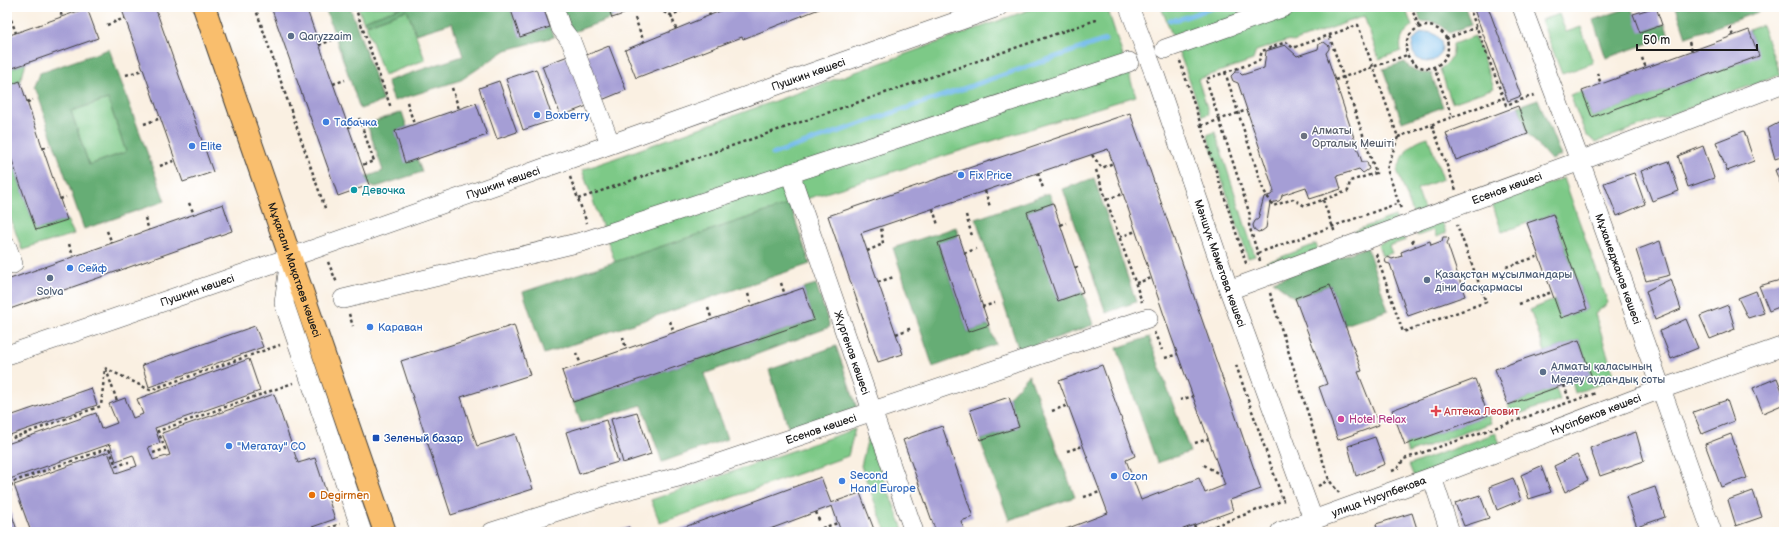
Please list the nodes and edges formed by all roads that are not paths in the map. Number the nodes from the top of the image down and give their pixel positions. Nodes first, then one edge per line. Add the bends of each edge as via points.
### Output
1 (204, 7) edge
2 (554, 7) edge
3 (998, 7) edge
4 (1129, 7) edge
5 (1284, 7) edge
6 (1522, 7) edge
7 (1170, 47) road end
8 (1129, 62) dead end
9 (1784, 83) edge
10 (610, 144) junction
11 (1580, 161) junction
12 (790, 173) junction
13 (290, 258) junction
14 (1229, 290) junction
15 (343, 299) dead end
16 (1148, 318) road end
17 (1784, 346) edge
18 (7, 355) edge
19 (1661, 389) junction
20 (872, 412) junction
21 (1432, 477) junction
22 (1312, 519) junction
23 (502, 530) edge
24 (362, 532) edge
25 (385, 532) edge
26 (914, 532) edge
27 (1280, 532) edge
28 (1450, 532) edge
29 (1712, 532) edge

1 - 13 main road, Мұқағали Мақатаев көшесі
2 - 10 street via 561,28 571,41
3 - 10 street, Пушкин көшесі
4 - 14 street, Мәншүк Мәметова көшесі
5 - 7 street
6 - 11 street, Мұхамеджанов көшесі
8 - 12 street
9 - 11 street, Есенов көшесі
10 - 13 street, Пушкин көшесі
11 - 14 street, Есенов көшесі
11 - 19 street, Мұхамеджанов көшесі
12 - 15 street via 593,238
12 - 20 street, Жүргенов көшесі
13 - 18 street, Пушкин көшесі
13 - 24 street via 284,303
13 - 25 main road, Мұқағали Мақатаев көшесі
14 - 22 street, Мәншүк Мәметова көшесі
16 - 20 street, Есенов көшесі
17 - 19 street, Нүсіпбеков көшесі
19 - 21 street, Нүсіпбеков көшесі
19 - 29 street, Мұхамеджанов көшесі
20 - 23 street, Есенов көшесі via 678,477 611,494
20 - 26 street, Жүргенов көшесі
21 - 22 street, улица Нусупбекова
21 - 28 street
22 - 27 street, улица Нусупбекова

